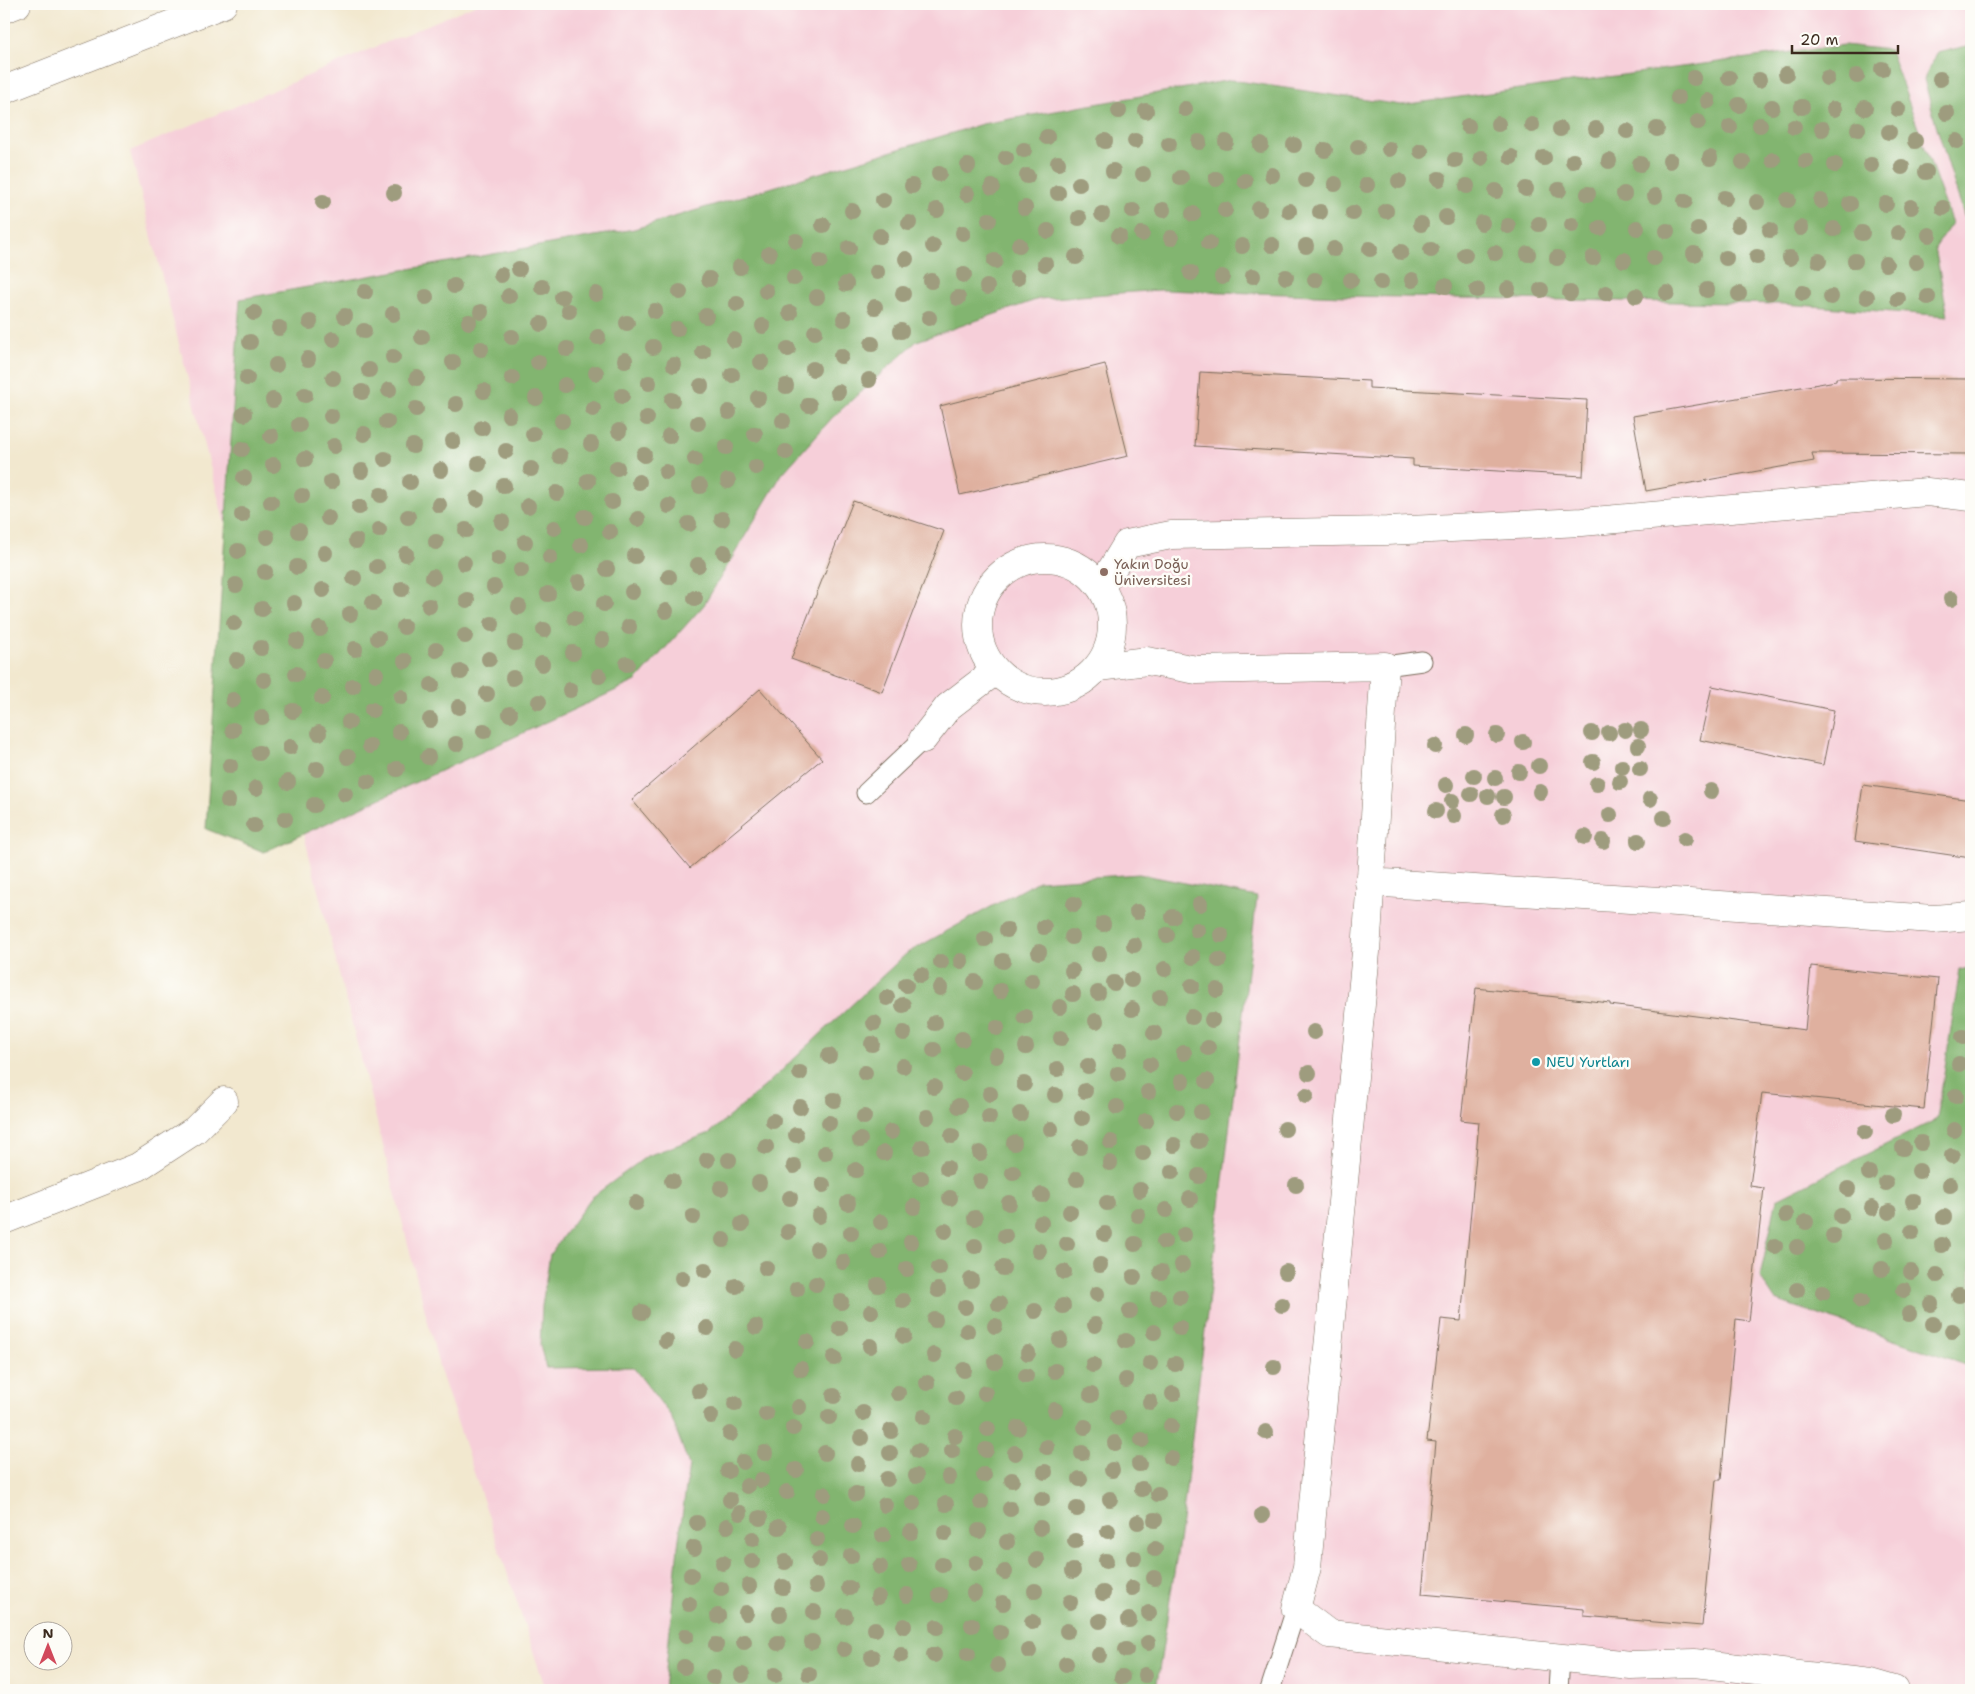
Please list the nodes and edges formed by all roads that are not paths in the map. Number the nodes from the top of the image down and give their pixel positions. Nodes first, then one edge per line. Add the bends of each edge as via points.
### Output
1 (17, 4) edge
2 (223, 4) edge
3 (4, 9) edge
4 (4, 90) edge
5 (1971, 496) edge
6 (1101, 587) junction
7 (1422, 661) dead end
8 (1385, 666) junction
9 (1098, 667) junction
10 (995, 671) junction
11 (923, 739) joint
12 (866, 793) dead end
13 (1369, 882) junction
14 (1971, 916) edge
15 (224, 1101) dead end
16 (4, 1220) edge
17 (1296, 1609) junction
18 (1560, 1658) junction
19 (1270, 1690) edge
20 (1558, 1690) edge
21 (1894, 1690) edge

1 - 3 main road
2 - 4 main road
5 - 6 main road via 1927,492 1582,522 1387,531 1171,535 1127,544
6 - 9 main road via 1110,606 1113,626 1109,647
6 - 10 main road via 1086,571 1068,561 1047,557 1026,560 1007,569 990,585 983,599 977,629 982,652
7 - 8 lane
8 - 9 main road via 1197,670 1147,662
8 - 13 main road
9 - 10 main road via 1081,683 1059,692 1036,692 1014,685
10 - 11 main road via 948,707
11 - 12 lane
13 - 14 main road via 1924,918
13 - 17 main road via 1365,962 1306,1567
15 - 16 main road via 195,1130 138,1167
17 - 18 main road via 1329,1634
17 - 19 lane
18 - 20 lane
18 - 21 main road via 1631,1665 1694,1663 1870,1683

